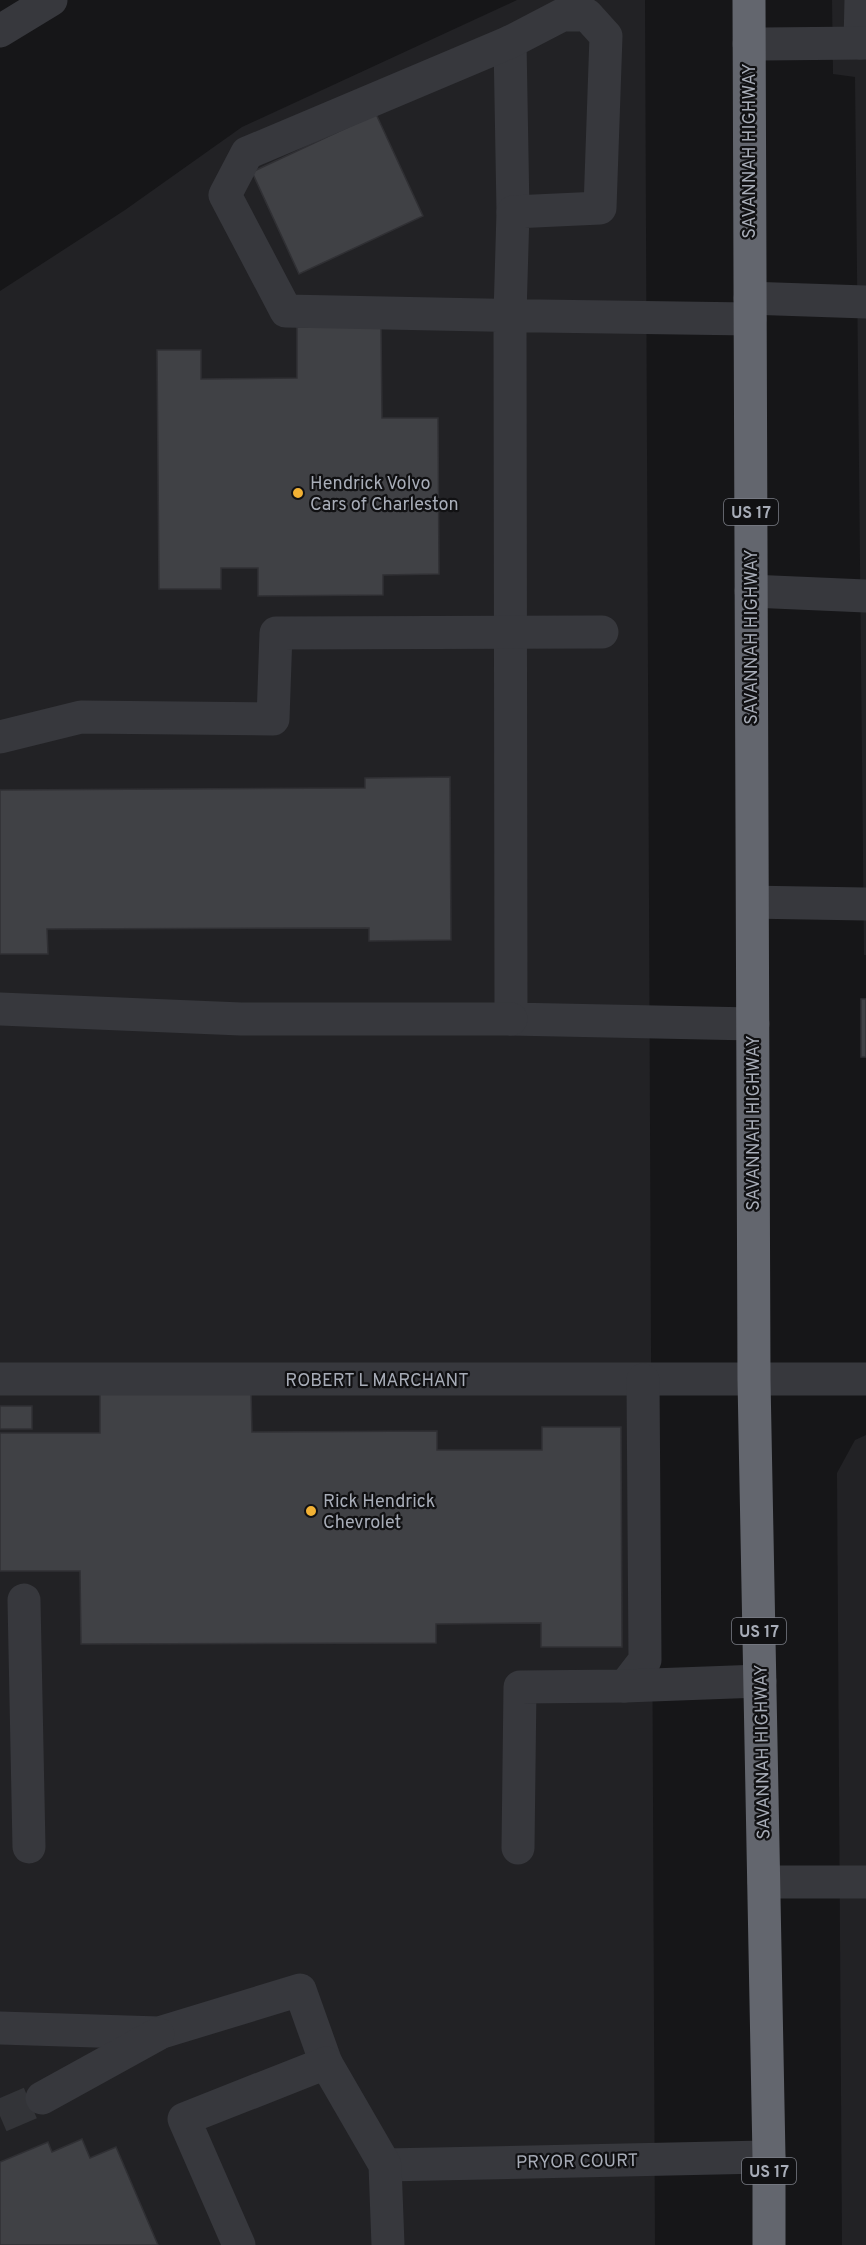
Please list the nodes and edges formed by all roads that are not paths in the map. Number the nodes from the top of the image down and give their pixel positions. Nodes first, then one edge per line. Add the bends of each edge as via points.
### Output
1 (51, 0) edge
2 (749, 0) edge
3 (861, 0) edge
4 (0, 31) edge
5 (510, 42) junction
6 (863, 43) edge
7 (749, 44) junction
8 (513, 212) junction
9 (866, 302) edge
10 (750, 308) junction
11 (510, 315) junction
12 (751, 591) junction
13 (866, 596) edge
14 (510, 631) junction
15 (602, 632) dead end
16 (0, 737) edge
17 (753, 902) junction
18 (866, 904) edge
19 (0, 1009) edge
20 (511, 1019) junction
21 (753, 1024) junction
22 (866, 1378) edge
23 (0, 1379) edge
24 (643, 1380) junction
25 (754, 1380) junction
26 (24, 1600) dead end
27 (760, 1681) junction
28 (625, 1686) junction
29 (29, 1847) dead end
30 (518, 1848) dead end
31 (764, 1882) junction
32 (866, 1882) edge
33 (0, 2028) edge
34 (159, 2033) junction
35 (326, 2063) junction
36 (42, 2098) tunnel mouth
37 (769, 2157) junction
38 (385, 2165) junction
39 (239, 2245) edge
40 (388, 2245) edge
41 (769, 2245) edge

1 - 4 street
2 - 7 highway, SAVANNAH HIGHWAY / US 17
3 - 6 street
5 - 8 street
5 - 8 street via 562,15 587,15 606,36 600,208
5 - 11 street via 247,153 225,195 286,311
6 - 7 street
7 - 10 highway, SAVANNAH HIGHWAY / US 17
8 - 11 street
9 - 10 street
10 - 11 street
10 - 12 highway, SAVANNAH HIGHWAY / US 17
11 - 14 street
12 - 13 street
12 - 17 highway, SAVANNAH HIGHWAY / US 17
14 - 15 street
14 - 16 street via 276,633 273,719 81,717
14 - 20 street
17 - 18 street
17 - 21 highway, SAVANNAH HIGHWAY / US 17
19 - 20 street via 241,1019
20 - 21 street
21 - 25 highway, SAVANNAH HIGHWAY / US 17
22 - 25 street, ROBERT L MARCHANT
23 - 24 street, ROBERT L MARCHANT
24 - 25 street, ROBERT L MARCHANT
24 - 28 street via 645,1660
25 - 27 highway, SAVANNAH HIGHWAY / US 17
26 - 29 street
27 - 28 street
27 - 31 highway, SAVANNAH HIGHWAY / US 17
28 - 30 street via 520,1687
31 - 32 street
31 - 37 highway, SAVANNAH HIGHWAY / US 17
33 - 34 street
34 - 35 street via 300,1990
34 - 36 street
35 - 38 street
35 - 39 street via 184,2119
37 - 38 street, PRYOR COURT
37 - 41 highway, SAVANNAH HIGHWAY / US 17
38 - 40 street

